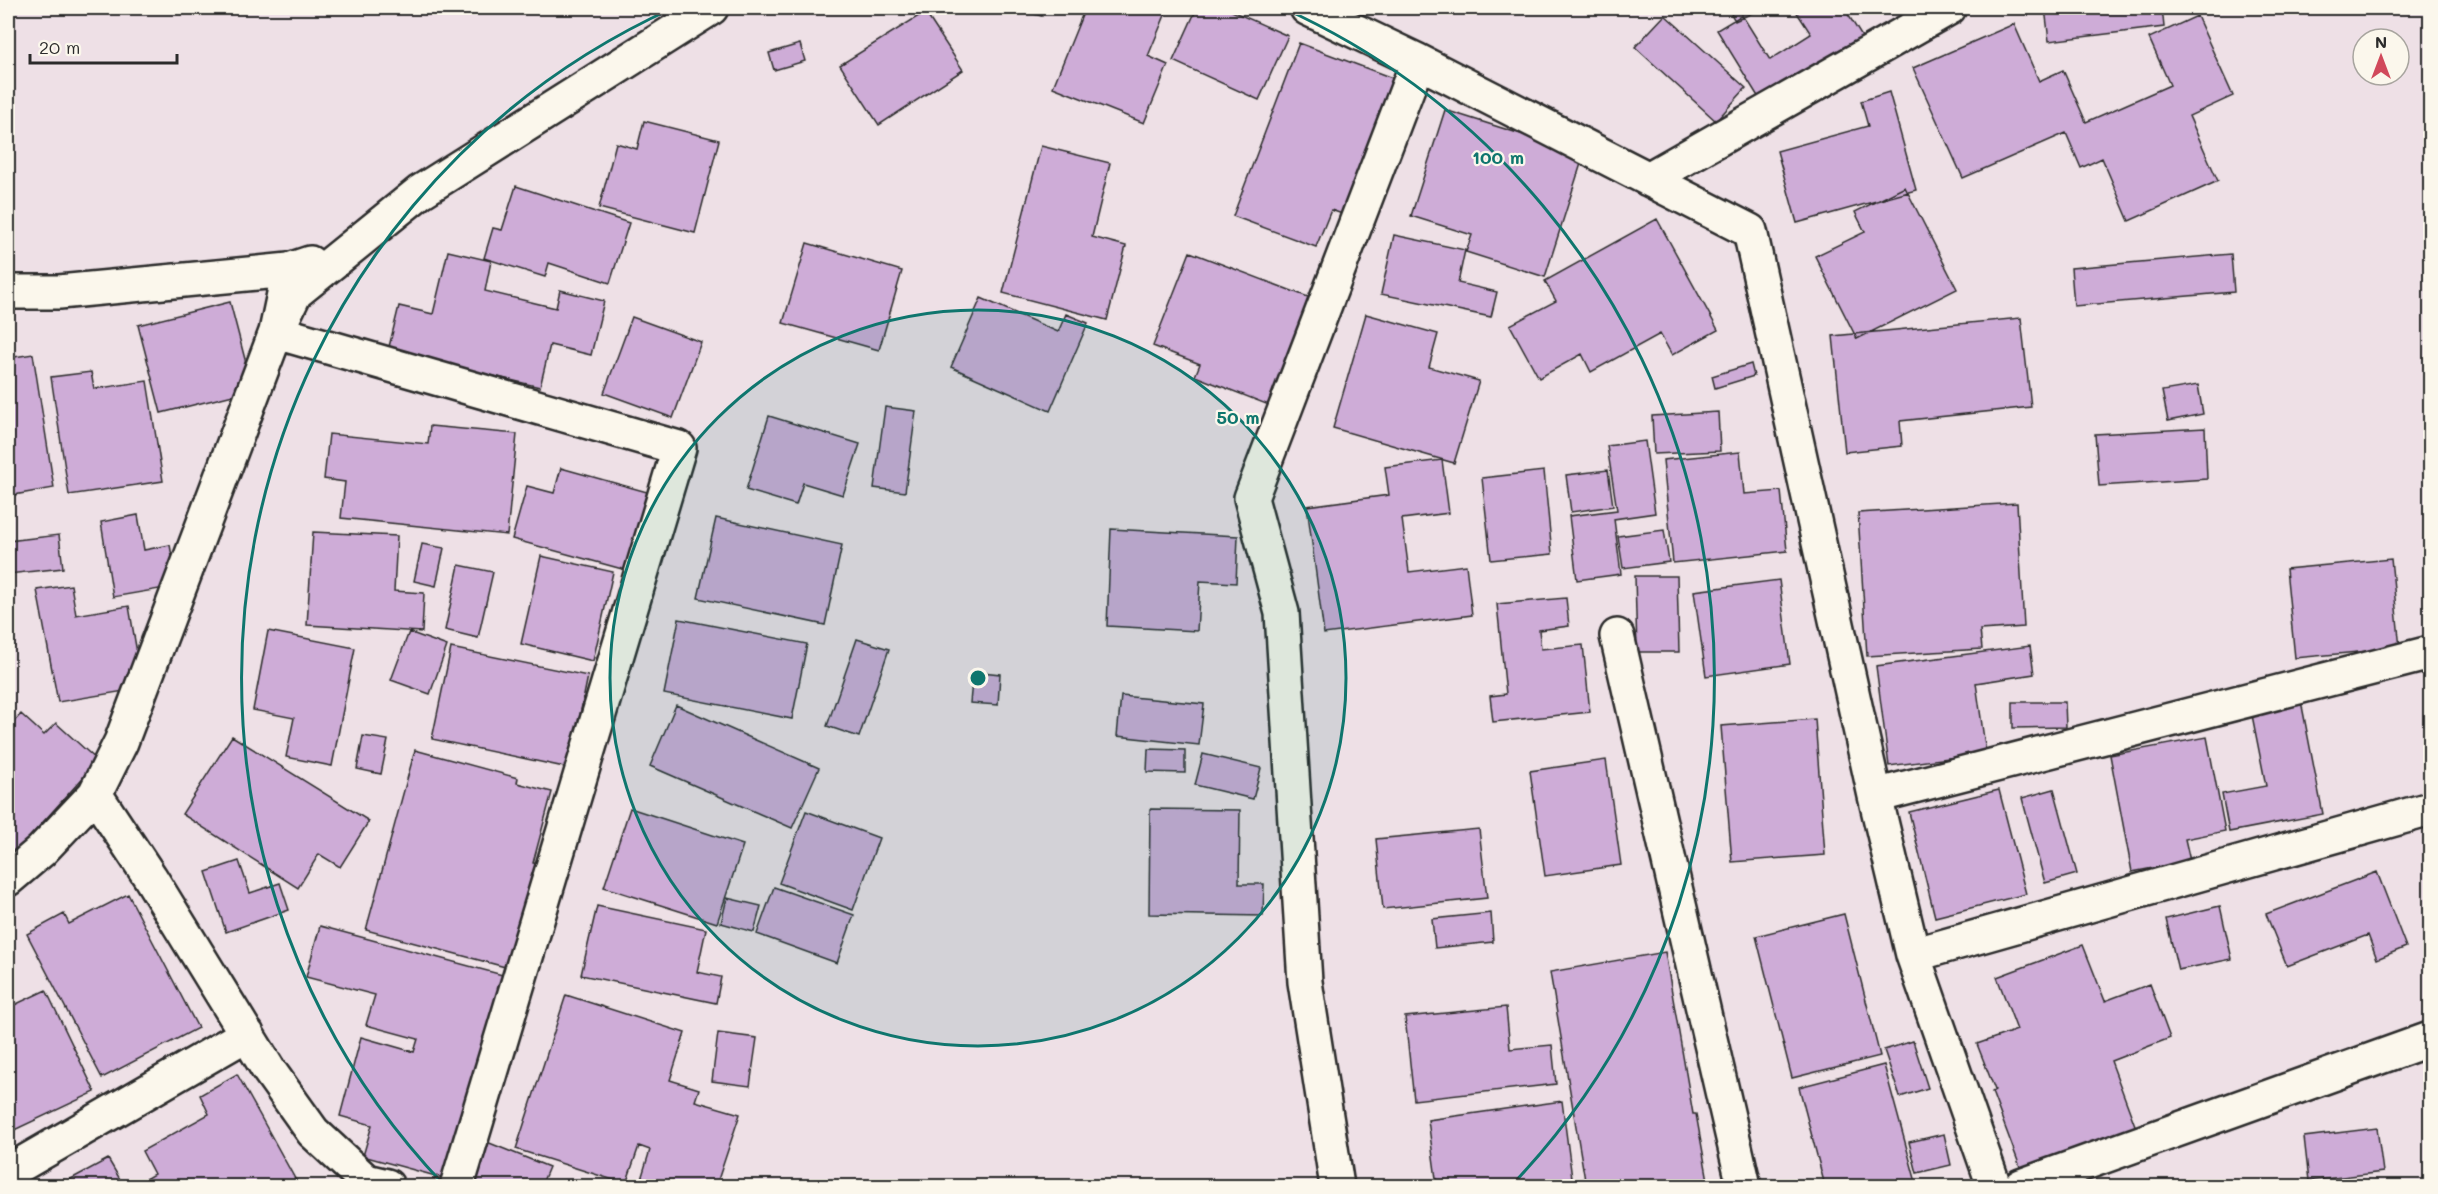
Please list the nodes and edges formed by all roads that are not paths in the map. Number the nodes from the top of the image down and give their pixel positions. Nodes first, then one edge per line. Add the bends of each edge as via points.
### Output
1 (711, 8) edge
2 (1307, 8) edge
3 (1949, 8) edge
4 (1418, 61) junction
5 (1648, 179) junction
6 (347, 251) junction
7 (289, 270) junction
8 (8, 292) edge
9 (276, 332) junction
10 (1617, 636) dead end
11 (2430, 653) edge
12 (95, 794) junction
13 (1875, 796) junction
14 (2430, 809) edge
15 (8, 879) edge
16 (1913, 955) junction
17 (247, 1035) junction
18 (2430, 1039) edge
19 (8, 1172) edge
20 (387, 1186) edge
21 (457, 1186) edge
22 (1337, 1186) edge
23 (1744, 1186) edge
24 (1994, 1186) edge
25 (2021, 1186) edge

1 - 6 street via 420,192
2 - 4 street
3 - 5 street
4 - 5 street
4 - 22 street via 1251,498 1282,613 1305,982
5 - 13 street via 1750,231
6 - 7 street
6 - 9 street via 296,293
7 - 8 street via 60,292
7 - 9 street
9 - 12 street via 121,742
9 - 21 street via 679,448
10 - 23 street
11 - 13 street
12 - 15 street via 41,851
12 - 17 street
13 - 16 street
14 - 16 street
16 - 24 street
17 - 19 street
17 - 20 street via 313,1132 366,1181
18 - 25 street

